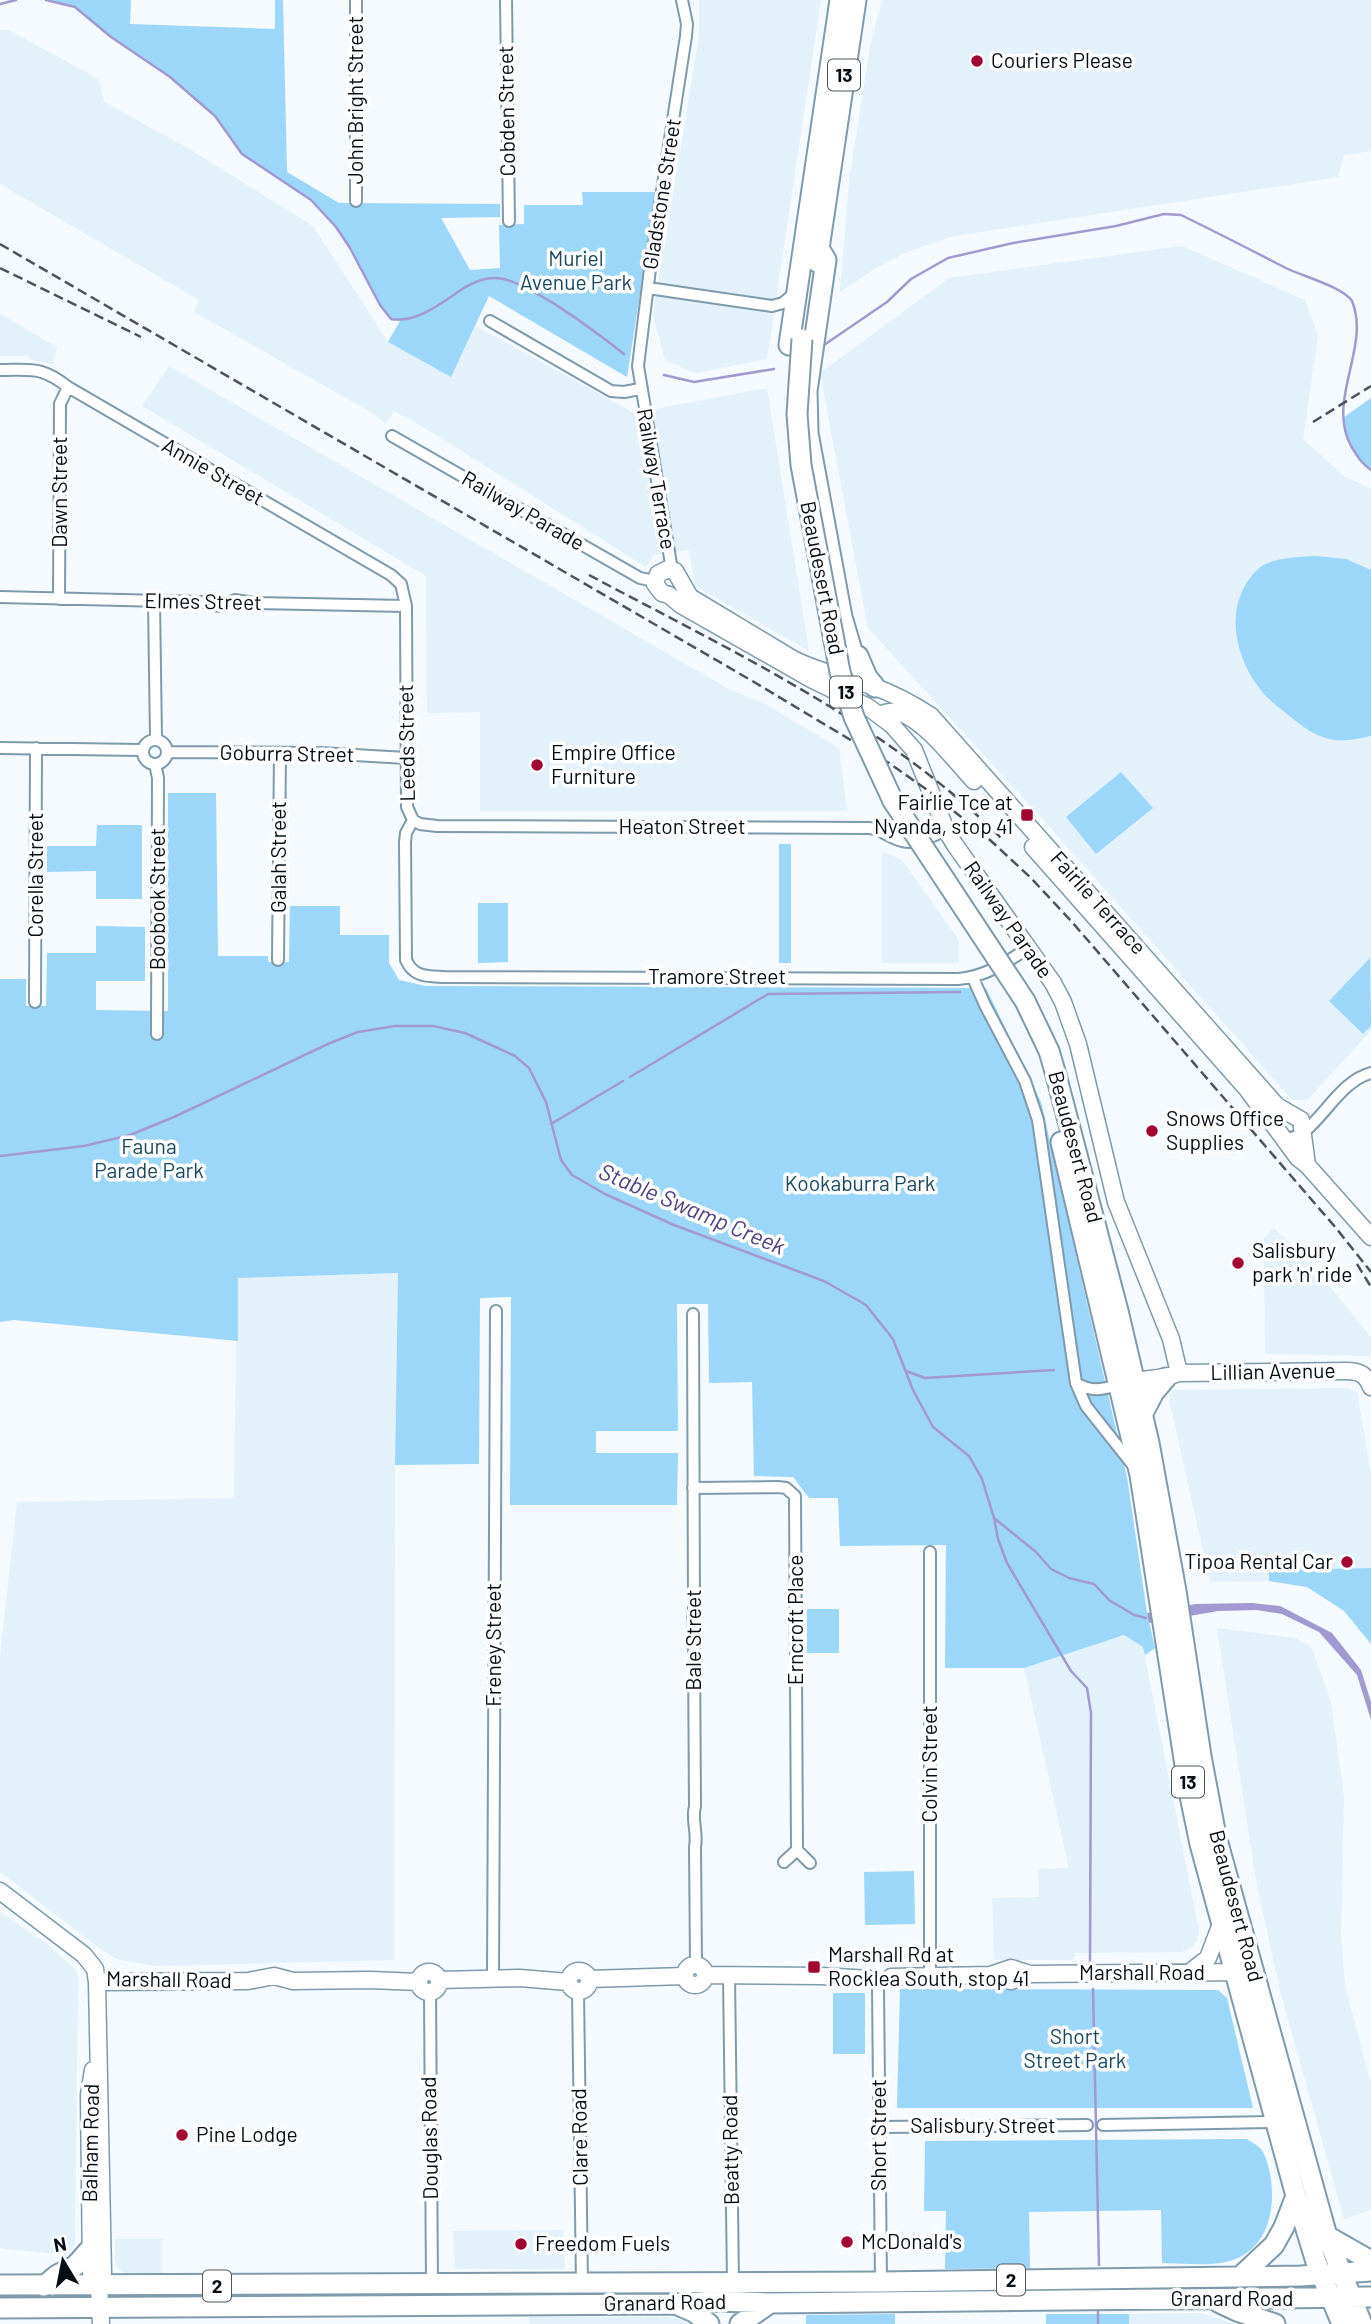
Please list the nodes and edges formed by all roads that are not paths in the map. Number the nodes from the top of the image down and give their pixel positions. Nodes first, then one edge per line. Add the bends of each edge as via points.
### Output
1 (356, 0) edge
2 (506, 0) edge
3 (682, 0) edge
4 (841, 0) edge
5 (856, 0) edge
6 (356, 201) dead end
7 (509, 221) dead end
8 (820, 250) junction
9 (648, 288) junction
10 (797, 291) junction
11 (772, 306) junction
12 (490, 321) dead end
13 (794, 340) junction
14 (0, 370) edge
15 (68, 387) junction
16 (640, 389) junction
17 (392, 436) dead end
18 (833, 567) junction
19 (655, 581) joint
20 (674, 583) junction
21 (0, 597) edge
22 (59, 599) junction
23 (154, 601) junction
24 (407, 606) junction
25 (853, 650) junction
26 (850, 686) junction
27 (875, 687) junction
28 (915, 713) junction
29 (879, 715) junction
30 (156, 739) junction
31 (0, 748) edge
32 (36, 748) junction
33 (142, 750) junction
34 (915, 750) junction
35 (167, 752) junction
36 (280, 753) junction
37 (406, 758) junction
38 (155, 764) junction
39 (414, 820) junction
40 (946, 830) junction
41 (1028, 948) junction
42 (278, 960) dead end
43 (406, 960) joint
44 (973, 978) junction
45 (35, 1002) dead end
46 (157, 1034) dead end
47 (1371, 1073) edge
48 (1328, 1105) junction
49 (1297, 1116) junction
50 (1303, 1133) junction
51 (1284, 1139) junction
52 (1307, 1165) junction
53 (1369, 1230) edge
54 (496, 1311) dead end
55 (694, 1314) dead end
56 (1172, 1375) junction
57 (1125, 1378) junction
58 (1076, 1382) junction
59 (1368, 1382) edge
60 (1143, 1413) junction
61 (1140, 1475) junction
62 (693, 1488) junction
63 (930, 1552) dead end
64 (1167, 1592) junction
65 (1174, 1639) junction
66 (797, 1850) junction
67 (784, 1862) dead end
68 (810, 1863) dead end
69 (0, 1891) edge
70 (1222, 1921) junction
71 (695, 1972) junction
72 (1244, 1972) junction
73 (1189, 1973) junction
74 (930, 1975) junction
75 (729, 1976) junction
76 (493, 1978) junction
77 (97, 1982) junction
78 (579, 1984) junction
79 (874, 1984) junction
80 (429, 1985) junction
81 (99, 2040) junction
82 (1285, 2122) junction
83 (1087, 2125) dead end
84 (1103, 2125) dead end
85 (880, 2127) junction
86 (1296, 2196) junction
87 (1327, 2236) junction
88 (91, 2248) junction
89 (1371, 2261) edge
90 (1371, 2271) edge
91 (1341, 2273) junction
92 (1321, 2275) junction
93 (1241, 2276) junction
94 (881, 2282) junction
95 (582, 2284) junction
96 (0, 2285) edge
97 (432, 2285) junction
98 (44, 2286) junction
99 (99, 2286) junction
100 (733, 2292) junction
101 (1350, 2297) junction
102 (1371, 2297) edge
103 (1330, 2298) junction
104 (1212, 2299) junction
105 (770, 2303) junction
106 (674, 2304) junction
107 (0, 2308) edge
108 (64, 2308) junction
109 (101, 2316) edge
110 (79, 2324) edge
111 (709, 2324) edge
112 (733, 2324) edge
113 (740, 2324) edge
114 (1275, 2324) edge
115 (1342, 2324) edge
116 (1362, 2324) edge

1 - 6 street, John Bright Street
2 - 7 street, Cobden Street
3 - 9 street, Gladstone Street via 686,36
4 - 10 highway, Beaudesert Road / 13
5 - 8 highway, Beaudesert Road / 13
8 - 13 highway, Beaudesert Road / 13
8 - 18 highway via 825,260 807,391 808,433
9 - 11 street
9 - 16 street, Gladstone Street via 639,352
10 - 11 street
10 - 13 highway, Beaudesert Road / 13
11 - 13 street via 783,316
12 - 16 street, Railway Terrace via 611,391
13 - 57 highway, Beaudesert Road / 13 via 785,423 791,475 820,633 844,721 882,803 1020,1004 1048,1086
14 - 15 street, Annie Street via 43,371
15 - 22 street, Dawn Street via 60,404
15 - 24 street, Annie Street via 391,575 401,584
16 - 20 street, Railway Terrace
17 - 19 street, Railway Parade via 640,579
18 - 25 highway
18 - 26 highway via 828,574
19 - 20 street via 661,571
20 - 26 street, Railway Parade via 671,599 731,635 811,679
21 - 22 street, Elmes Street
22 - 23 street, Elmes Street
23 - 24 street, Elmes Street via 219,606 239,600
23 - 30 street
24 - 37 street, Leeds Street
25 - 26 highway via 856,667
25 - 27 highway
26 - 27 street, Fairlie Terrace
26 - 29 street, Railway Parade
27 - 28 street, Fairlie Terrace
28 - 29 street
28 - 34 street
28 - 49 street, Fairlie Terrace via 931,716 1277,1106
28 - 51 street, Fairlie Terrace via 1247,1089
29 - 34 street, Railway Parade
30 - 33 street
30 - 35 street
31 - 32 street
32 - 33 street
32 - 45 street, Corella Street
33 - 38 street
34 - 40 street, Railway Parade
35 - 36 street, Goburra Street
35 - 38 street via 162,762
36 - 37 street, Goburra Street
36 - 42 street, Galah Street
37 - 39 street, Leeds Street via 407,807
38 - 46 street, Boobook Street
39 - 40 street, Heaton Street via 437,827 869,828 909,842
39 - 43 street, Leeds Street via 405,842
40 - 41 street, Railway Parade
41 - 44 street, Tramore Street
41 - 56 street, Railway Parade via 1053,983 1071,1021 1116,1202 1171,1339
43 - 44 street, Tramore Street via 410,970 427,976
44 - 58 street, Beaudesert Road via 1014,1059 1038,1120
47 - 48 street via 1344,1087
48 - 49 street
48 - 50 street
49 - 50 street
50 - 51 street
50 - 52 street
51 - 52 street, Fairlie Terrace
52 - 53 street, Fairlie Terrace
54 - 76 street, Freney Street
55 - 62 street, Bale Street
56 - 57 street, Lillian Avenue
56 - 59 street, Lillian Avenue via 1357,1371
56 - 60 highway via 1154,1392
57 - 58 street via 1103,1390 1090,1390
57 - 60 highway, Beaudesert Road / 13
57 - 61 highway, Beaudesert Road / 13
58 - 61 street, Beaudesert Road via 1086,1406
60 - 64 highway, Beaudesert Road / 13
61 - 64 highway, Beaudesert Road / 13
62 - 66 street, Erncroft Place via 778,1487 795,1496
62 - 71 street, Bale Street via 692,1820 698,1835
63 - 74 street, Colvin Street
64 - 65 highway, Beaudesert Road / 13
65 - 70 highway, Beaudesert Road / 13 via 1189,1791
65 - 72 highway, Beaudesert Road / 13
66 - 67 street
66 - 68 street
69 - 77 street, Marshall Road via 84,1955 95,1969
70 - 72 highway, Beaudesert Road / 13
70 - 73 street via 1208,1958
71 - 75 street, Marshall Road
71 - 78 street, Marshall Road
72 - 73 street, Marshall Road
72 - 82 highway, Beaudesert Road / 13
73 - 74 street, Marshall Road via 1030,1974 1011,1981 990,1975
74 - 79 street, Marshall Road via 891,1977 879,1968 872,1973
75 - 79 street, Marshall Road via 821,1976
75 - 100 street, Beatty Road
76 - 78 street, Marshall Road
76 - 80 street, Marshall Road
77 - 80 street, Marshall Road via 248,1981 276,1987 293,1981 370,1980
77 - 81 street, Balham Road
78 - 95 street, Clare Road
79 - 85 street, Short Street
80 - 97 street, Douglas Road
81 - 88 street, Balham Road via 89,2095
81 - 99 street, Balham Road via 103,2273
82 - 84 street
82 - 86 highway, Beaudesert Road / 13
82 - 87 highway, Beaudesert Road / 13
83 - 85 street, Salisbury Street
85 - 94 street, Short Street
86 - 92 highway, Beaudesert Road / 13
86 - 93 highway via 1274,2245
87 - 89 highway
87 - 91 highway, Beaudesert Road / 13
88 - 98 highway via 75,2266
88 - 99 street, Balham Road via 91,2273
90 - 91 highway, 2
91 - 92 highway, 2
91 - 101 highway, Beaudesert Road / 13
92 - 93 highway, Granard Road / 2
92 - 103 highway, Beaudesert Road / 13
93 - 94 highway, Granard Road / 2
94 - 100 highway, Granard Road / 2
95 - 97 highway, Granard Road / 2
95 - 100 highway, Granard Road / 2
96 - 98 highway, Granard Road / 2
97 - 99 highway, Granard Road / 2
98 - 99 highway, Granard Road / 2
99 - 109 street, Balham Road
100 - 105 highway, Granard Road / 2
100 - 106 highway, Granard Road / 2
100 - 112 street, Beatty Road
101 - 102 highway, 2
101 - 103 highway, 2
101 - 116 highway, Beaudesert Road / 13
103 - 104 highway, Granard Road / 2
103 - 115 highway, Beaudesert Road / 13
104 - 105 highway, Granard Road / 2
104 - 114 highway
105 - 113 highway
106 - 109 highway, Granard Road / 2
106 - 111 highway
107 - 108 highway, Granard Road / 2
108 - 109 highway, Granard Road / 2
108 - 110 highway

